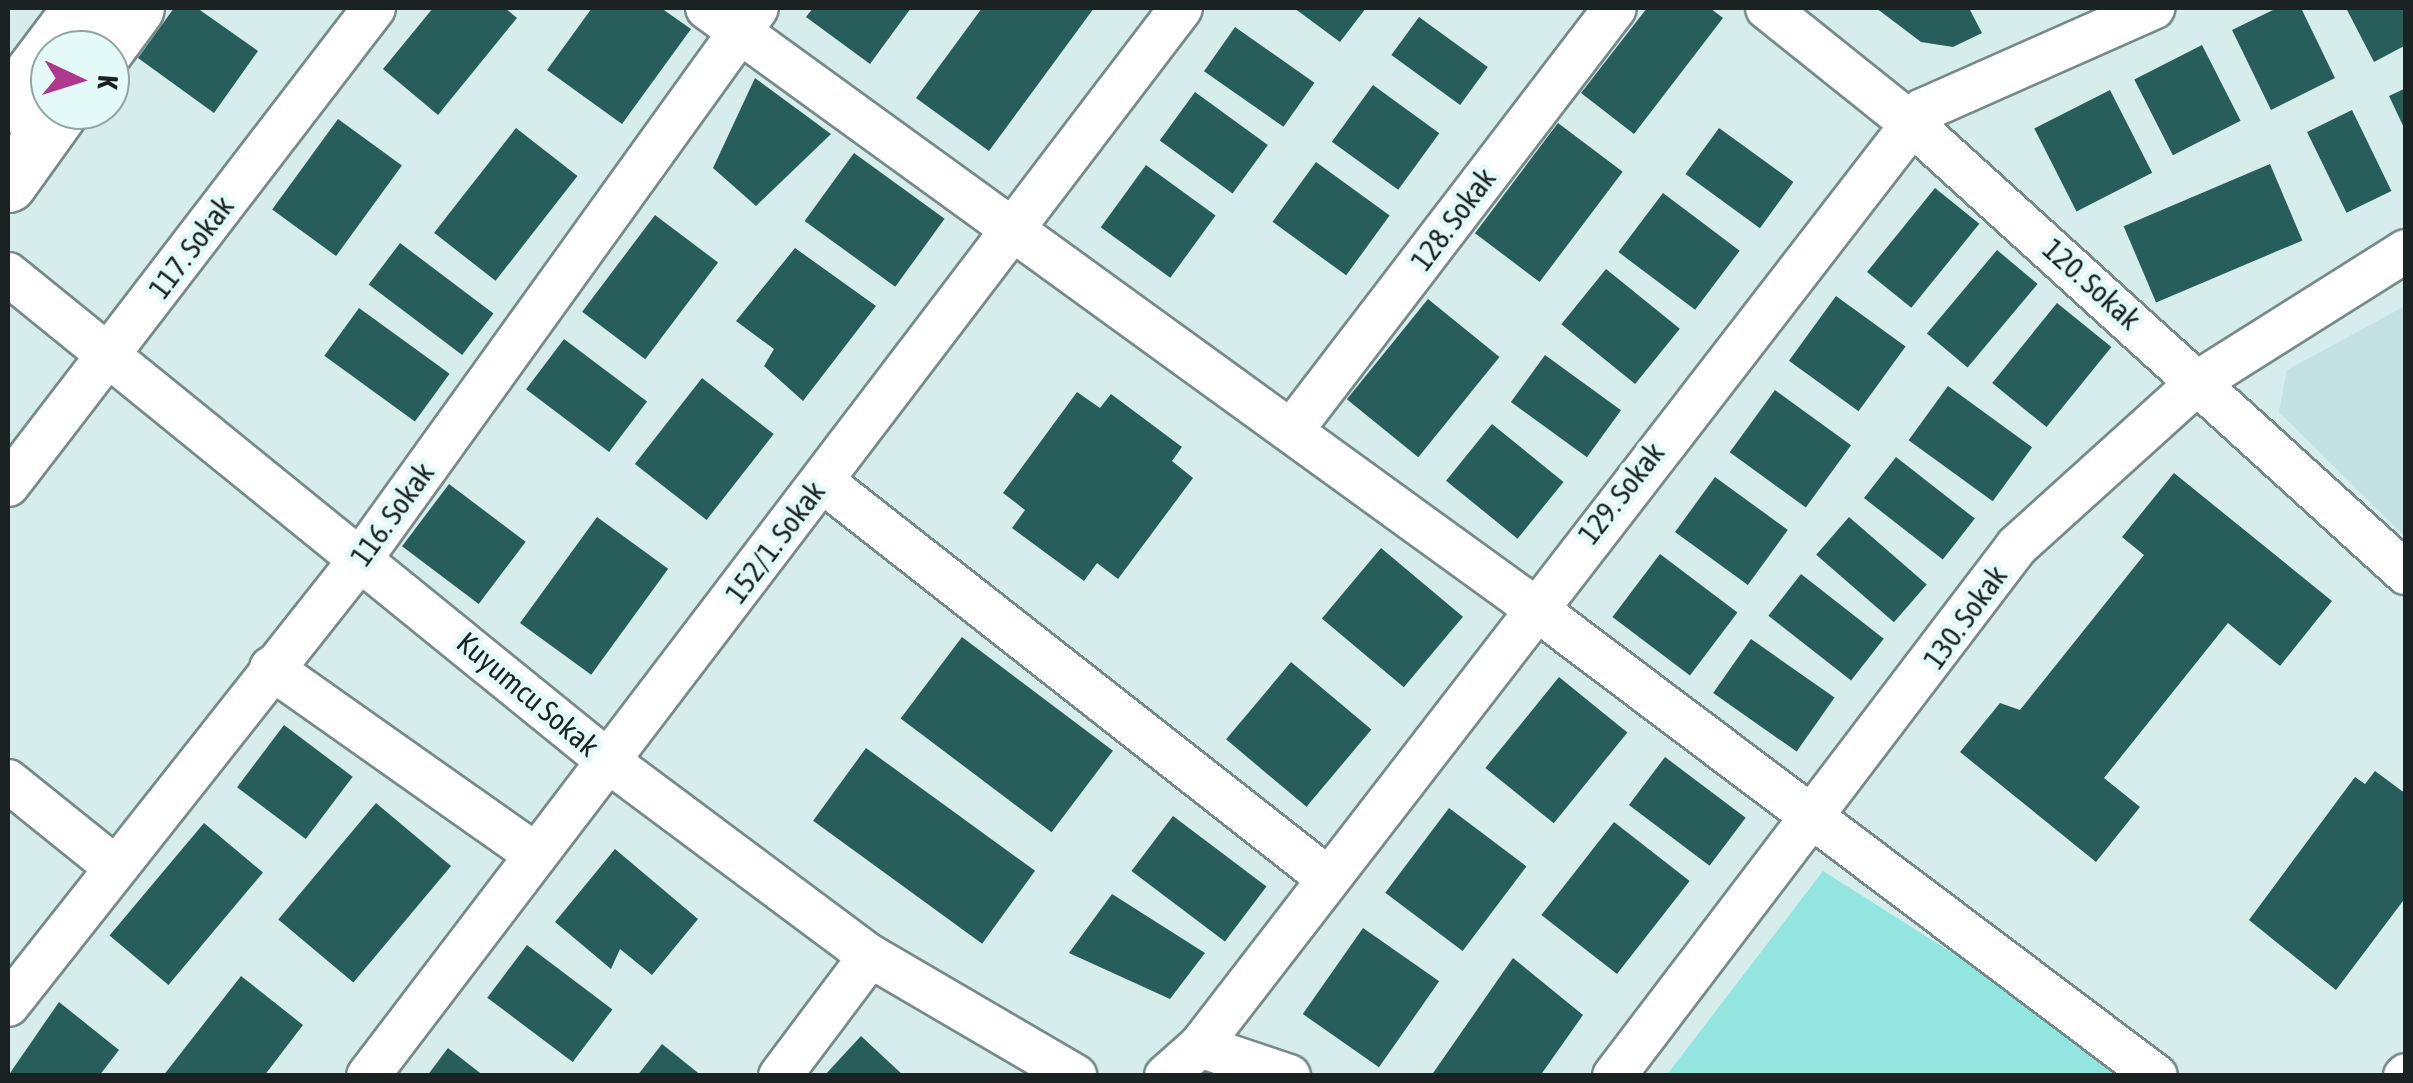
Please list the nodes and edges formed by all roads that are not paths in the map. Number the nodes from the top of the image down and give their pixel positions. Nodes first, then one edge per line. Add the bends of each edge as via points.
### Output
1 (81, 8) edge
2 (136, 8) edge
3 (374, 8) edge
4 (1182, 8) edge
5 (1615, 8) edge
6 (1767, 8) edge
7 (2153, 8) edge
8 (734, 16) edge
9 (120, 30) edge
10 (8, 105) edge
11 (1912, 124) junction
12 (47, 130) edge
13 (8, 184) edge
14 (1008, 234) junction
15 (2406, 251) edge
16 (8, 274) edge
17 (112, 351) junction
18 (2201, 380) junction
19 (1292, 430) junction
20 (822, 482) junction
21 (8, 485) edge
22 (362, 557) junction
23 (2406, 573) edge
24 (1532, 606) junction
25 (270, 668) junction
26 (608, 760) junction
27 (8, 782) edge
28 (1815, 820) junction
29 (533, 853) junction
30 (116, 867) junction
31 (1325, 876) junction
32 (870, 956) junction
33 (8, 1005) edge
34 (1200, 1046) junction
35 (368, 1076) edge
36 (780, 1076) edge
37 (1075, 1076) edge
38 (1166, 1076) edge
39 (1289, 1076) edge
40 (1614, 1076) edge
41 (2156, 1076) edge

1 - 10 street
2 - 9 street
3 - 17 street, 117. Sokak
4 - 14 street, 152/1. Sokak
5 - 19 street, 128. Sokak
6 - 11 street, 120. Sokak
7 - 11 street, 129. Sokak via 1923,110
8 - 14 street
8 - 22 street, 116. Sokak
11 - 18 street, 120. Sokak
11 - 24 street, 129. Sokak
12 - 13 street
14 - 19 street
14 - 20 street, 152/1. Sokak
15 - 18 street, 130. Sokak
16 - 17 street, Kuyumcu Sokak
17 - 21 street, 117. Sokak
17 - 22 street, Kuyumcu Sokak
18 - 23 street, 120. Sokak
18 - 28 street, 130. Sokak via 2017,546
19 - 24 street
20 - 26 street, 152/1. Sokak
20 - 31 street
22 - 25 street, 116. Sokak
22 - 26 street, Kuyumcu Sokak
24 - 28 street
24 - 31 street, 129. Sokak
25 - 29 street
25 - 30 street, 116. Sokak
26 - 29 street, 152/1. Sokak
26 - 32 street, Kuyumcu Sokak
27 - 30 street
28 - 40 street, 130. Sokak
28 - 41 street
29 - 35 street, 152/1. Sokak
30 - 33 street, 116. Sokak
31 - 34 street, 129. Sokak
32 - 36 street
32 - 37 street, Kuyumcu Sokak
34 - 38 street, 129. Sokak
34 - 39 street

